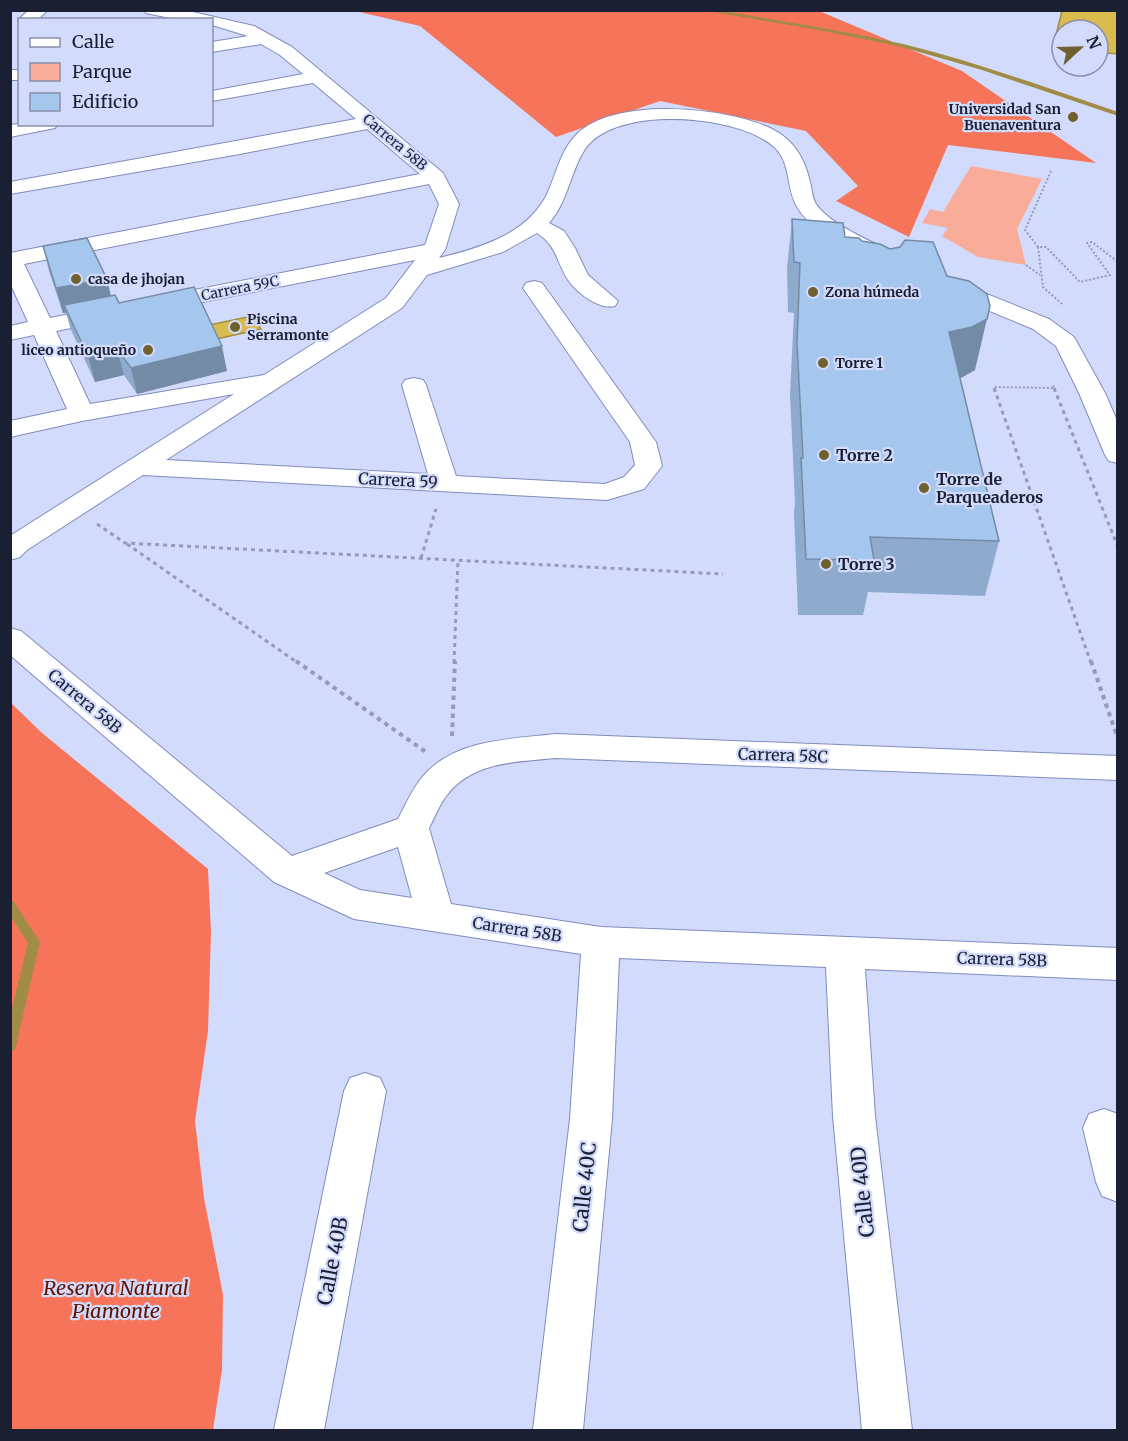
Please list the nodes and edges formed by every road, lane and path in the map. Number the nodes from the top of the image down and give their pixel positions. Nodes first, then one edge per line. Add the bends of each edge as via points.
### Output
1 (152, 10) edge
2 (199, 18) edge
3 (213, 20) edge
4 (265, 38) junction
5 (213, 47) edge
6 (317, 77) junction
7 (213, 96) edge
8 (372, 122) junction
9 (37, 126) edge
10 (10, 131) edge
11 (1051, 171) dead end
12 (436, 177) junction
13 (10, 189) edge
14 (536, 224) junction
15 (1038, 247) junction
16 (434, 250) junction
17 (11, 260) edge
18 (1118, 262) edge
19 (1026, 265) dead end
20 (910, 269) junction
21 (418, 270) junction
22 (864, 270) edge
23 (1041, 275) junction
24 (534, 288) dead end
25 (607, 302) dead end
26 (1066, 308) dead end
27 (42, 326) junction
28 (10, 333) edge
29 (1050, 377) dead end
30 (277, 379) junction
31 (414, 385) dead end
32 (1054, 388) junction
33 (82, 413) junction
34 (10, 429) edge
35 (1118, 455) edge
36 (137, 468) junction
37 (444, 482) junction
38 (73, 507) junction
39 (125, 543) junction
40 (1117, 546) edge
41 (10, 551) edge
42 (421, 558) junction
43 (458, 560) junction
44 (723, 574) dead end
45 (10, 638) edge
46 (1117, 736) edge
47 (1118, 768) edge
48 (451, 770) junction
49 (411, 828) junction
50 (287, 872) junction
51 (436, 917) junction
52 (601, 942) junction
53 (845, 952) junction
54 (1118, 964) edge
55 (364, 1091) dead end
56 (1104, 1128) dead end
57 (1118, 1182) edge
58 (299, 1431) edge
59 (558, 1431) edge
60 (886, 1431) edge

1 - 2 street, Carrera 58B
3 - 4 street, Carrera 58B via 248,29
4 - 5 street
4 - 6 street, Carrera 58B
6 - 7 street
6 - 8 street, Carrera 58B
8 - 12 street, Carrera 58B
8 - 13 street
9 - 10 street
11 - 15 path via 1025,230
12 - 16 street, Carrera 58B via 448,204
12 - 17 street
14 - 20 street via 558,197 566,169 582,139 611,122 662,114 697,115 754,128 785,146 796,160 809,210
14 - 21 street via 498,247
14 - 25 street via 555,236 578,278
15 - 18 path via 1046,247 1080,282 1110,275 1087,243 1092,242
15 - 23 path
16 - 21 street, Carrera 58B
16 - 27 street, Carrera 59C
17 - 27 street
19 - 23 path
20 - 22 street
20 - 35 street via 1041,324 1066,342
21 - 30 street, Carrera 58B via 394,303
23 - 26 path via 1043,287
24 - 37 street, Carrera 59 via 643,442 649,466 634,483 608,492
27 - 28 street, Carrera 59C
27 - 33 street
29 - 32 path
30 - 33 street
30 - 36 street, Carrera 58B
31 - 37 street
32 - 40 path
32 - 46 path via 994,387
33 - 34 street
36 - 37 street, Carrera 59
36 - 38 street, Carrera 58B
37 - 42 path
38 - 39 path
38 - 41 street, Carrera 58B
39 - 42 path
39 - 48 path
42 - 43 path
43 - 44 path
43 - 48 path
45 - 50 street, Carrera 58B
47 - 48 street, Carrera 58C via 556,746 479,756
48 - 49 street via 436,784
49 - 50 street
49 - 51 street
50 - 51 street, Carrera 58B via 354,904
51 - 52 street, Carrera 58B
52 - 53 street, Carrera 58B
52 - 59 street, Calle 40C via 591,1119
53 - 54 street, Carrera 58B
53 - 60 street, Calle 40D via 854,1116
55 - 58 street, Calle 40B
56 - 57 street

